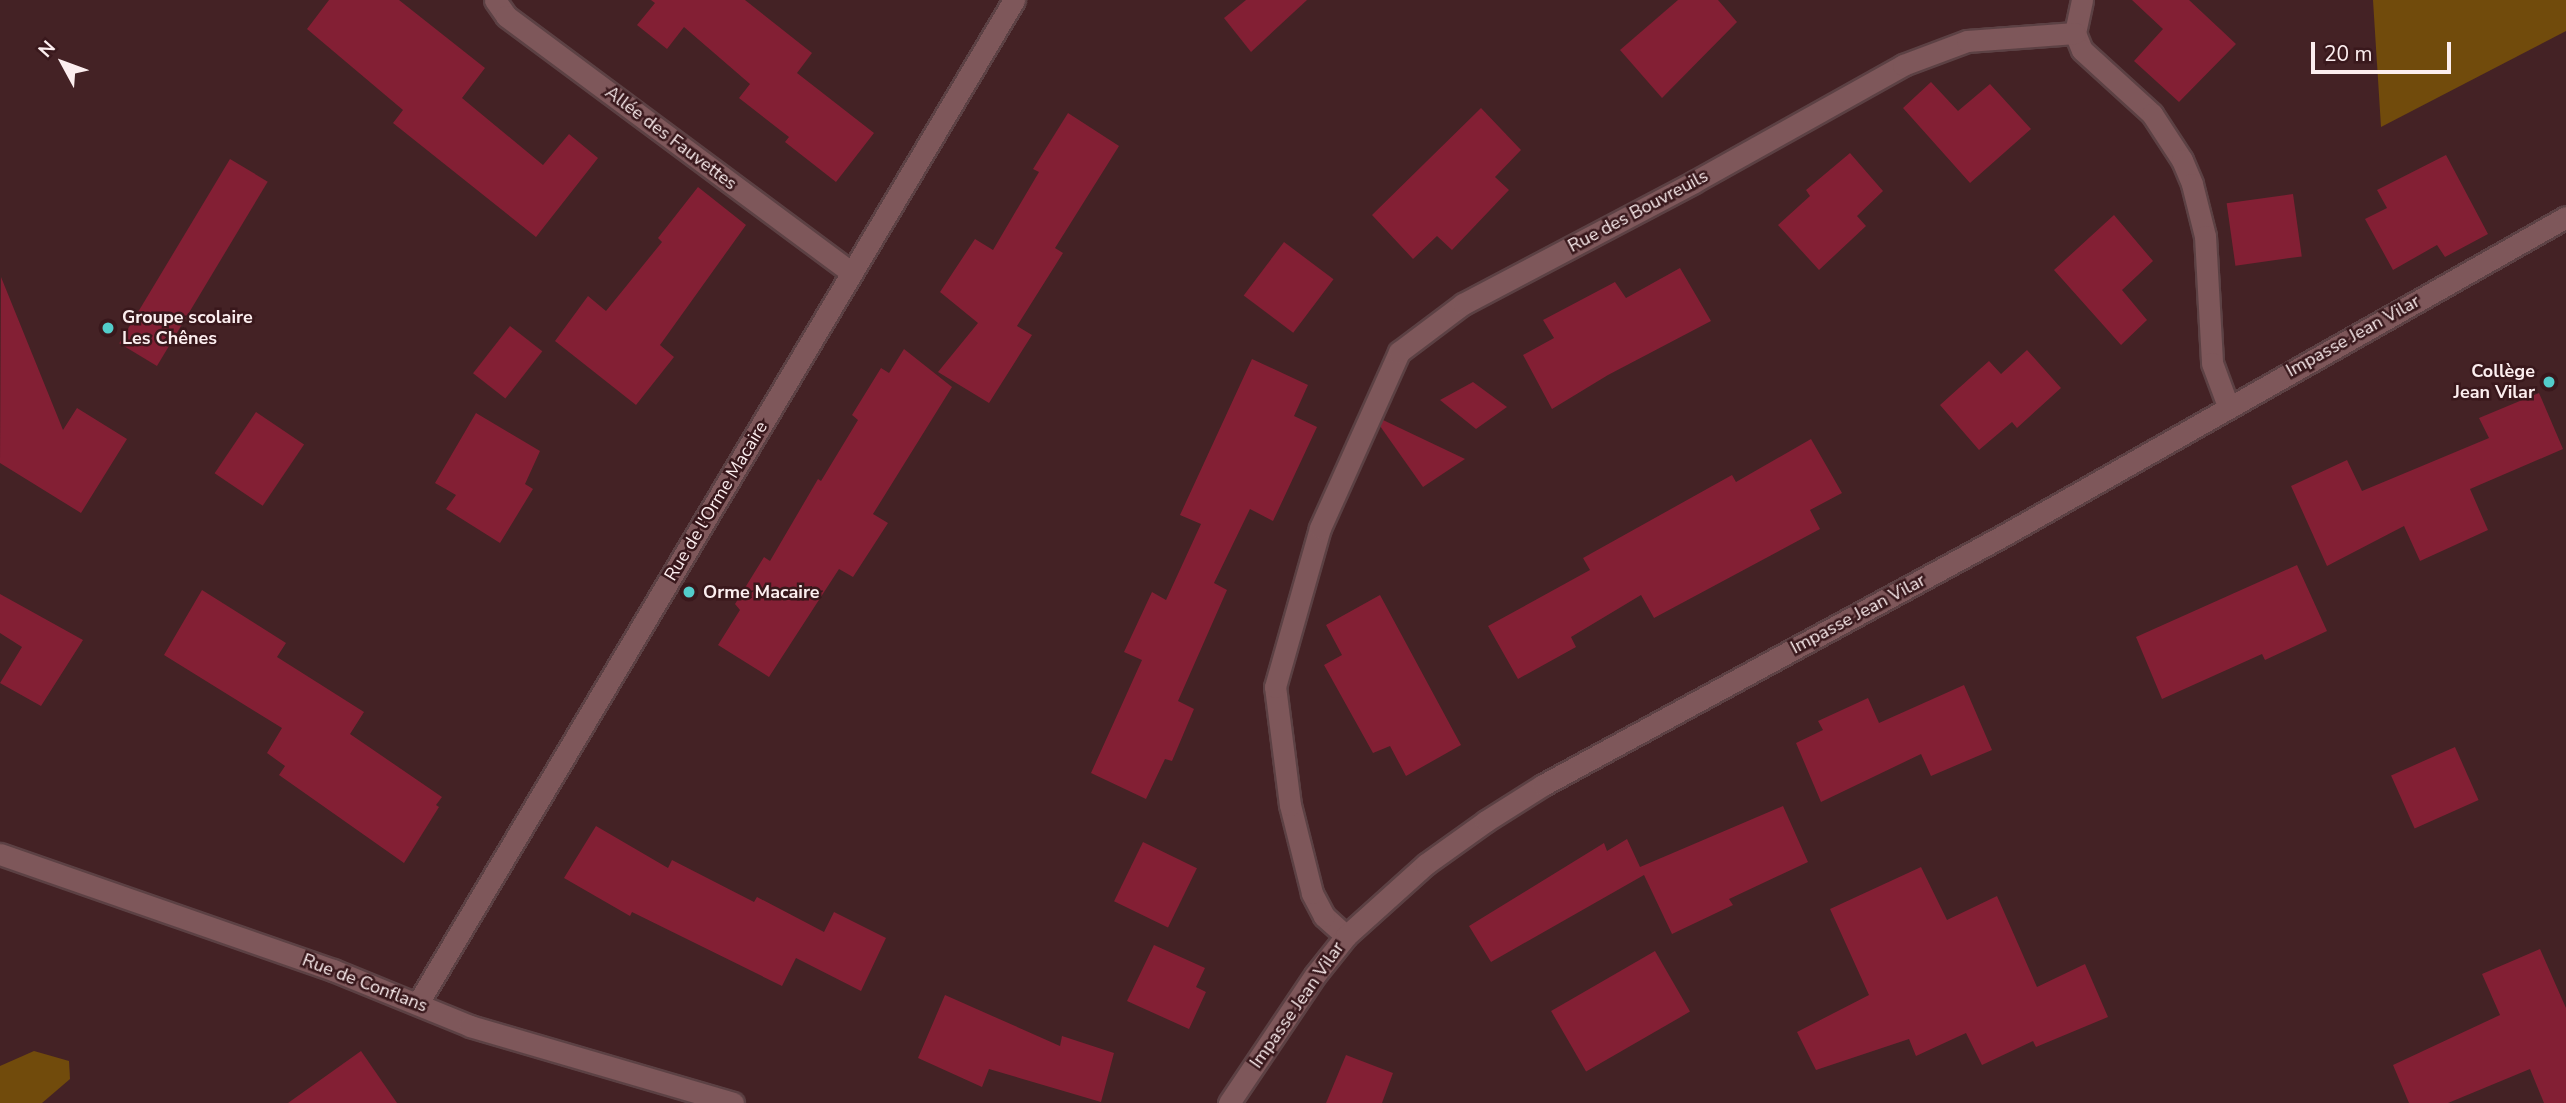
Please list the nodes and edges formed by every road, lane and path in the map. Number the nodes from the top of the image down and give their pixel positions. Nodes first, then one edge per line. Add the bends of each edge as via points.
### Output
1 (495, 0) edge
2 (1014, 0) edge
3 (2082, 0) edge
4 (2076, 33) junction
5 (2566, 217) edge
6 (851, 272) junction
7 (2228, 407) junction
8 (0, 854) edge
9 (1346, 936) junction
10 (418, 1003) junction
11 (733, 1103) edge
12 (1229, 1103) edge

1 - 6 street, Allée des Fauvettes via 506,16
2 - 6 street, Rue de l'Orme Macaire
3 - 4 street
4 - 7 street via 2093,62 2152,114 2182,160 2205,236 2208,338 2218,386
4 - 9 street, Rue des Bouvreuils via 1967,41 1903,65 1695,182 1463,304 1399,352 1321,528 1275,687 1290,805 1312,893 1324,916
5 - 7 street, Impasse Jean Vilar
6 - 10 street, Rue de l'Orme Macaire
7 - 9 street, Impasse Jean Vilar via 2006,534 1543,785 1426,864
8 - 10 street, Rue de Conflans
9 - 12 street, Impasse Jean Vilar
10 - 11 street, Rue de Conflans via 470,1026

